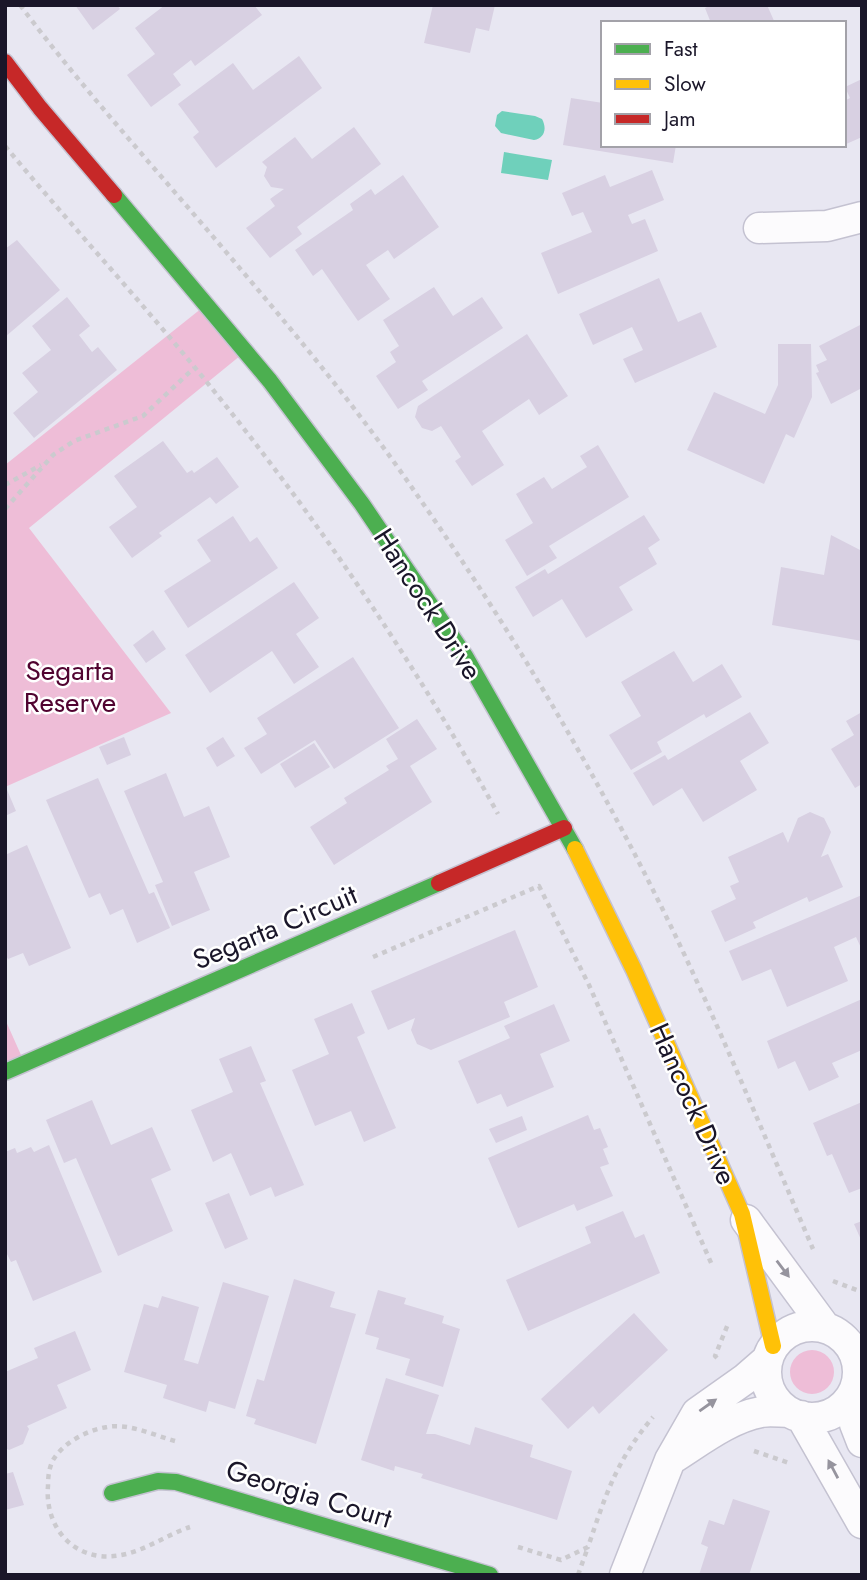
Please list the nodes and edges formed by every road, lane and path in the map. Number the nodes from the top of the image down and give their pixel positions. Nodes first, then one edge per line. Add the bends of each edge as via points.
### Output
1 (5, 62) edge
2 (5, 146) edge
3 (862, 217) edge
4 (759, 228) dead end
5 (194, 368) junction
6 (44, 464) junction
7 (5, 485) edge
8 (5, 509) edge
9 (487, 821) dead end
10 (564, 828) junction
11 (361, 962) dead end
12 (5, 1072) edge
13 (742, 1214) junction
14 (713, 1269) dead end
15 (730, 1320) dead end
16 (827, 1328) junction
17 (862, 1332) edge
18 (770, 1352) junction
19 (721, 1366) dead end
20 (858, 1385) edge
21 (795, 1414) junction
22 (862, 1441) edge
23 (749, 1442) dead end
24 (670, 1460) junction
25 (794, 1465) dead end
26 (112, 1493) dead end
27 (862, 1523) edge
28 (588, 1547) dead end
29 (490, 1575) edge
30 (578, 1575) edge
31 (625, 1575) edge

1 - 10 street, Hancock Drive via 246,351 362,503 465,656
2 - 5 path
3 - 4 street via 827,226
5 - 6 path via 144,416 74,441
5 - 9 path via 329,541 423,682 499,816
6 - 7 path
6 - 8 path
10 - 12 street, Segarta Circuit
10 - 13 street, Hancock Drive via 634,970
11 - 14 path via 539,886 589,985
13 -> 16 street, Hancock Drive
13 - 18 street, Hancock Drive
15 - 19 path via 715,1356
16 - 17 street
16 - 18 street via 797,1328
16 - 20 street via 853,1349
18 - 21 street via 769,1389 777,1403
24 -> 18 street via 697,1413 745,1379
20 - 21 street via 841,1409 830,1415
20 - 22 street via 855,1424
21 - 24 street via 762,1411 729,1423
27 -> 21 street
23 - 25 path via 753,1450
24 - 31 street
26 - 29 street, Georgia Court via 176,1482
28 - 30 path

